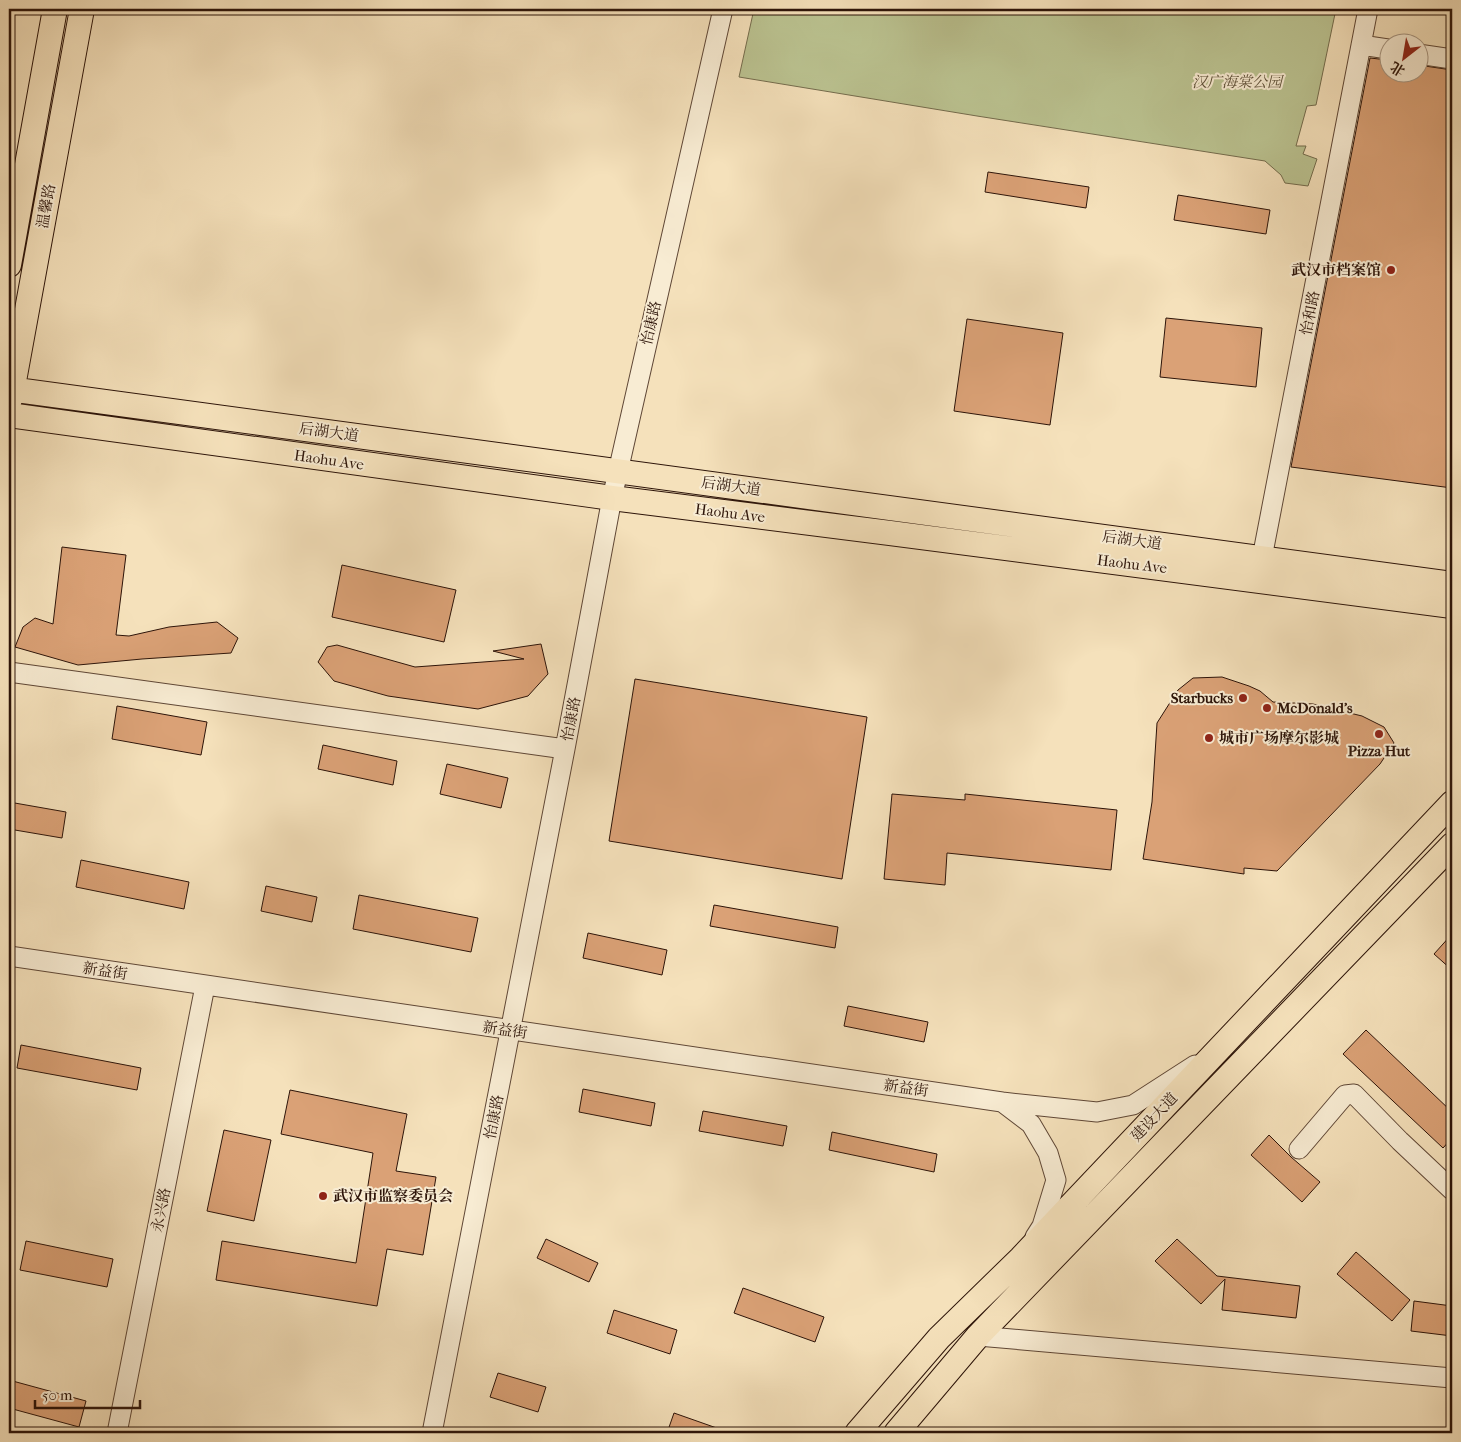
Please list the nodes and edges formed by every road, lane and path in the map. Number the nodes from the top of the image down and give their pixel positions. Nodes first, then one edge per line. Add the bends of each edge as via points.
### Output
1 (55, 9) edge
2 (82, 9) edge
3 (723, 9) edge
4 (1368, 9) edge
5 (1361, 45) junction
6 (1378, 48) edge
7 (1428, 55) edge
8 (1452, 59) edge
9 (9, 265) edge
10 (10, 393) edge
11 (9, 416) edge
12 (618, 470) junction
13 (612, 498) junction
14 (1262, 558) junction
15 (1452, 584) edge
16 (1452, 606) edge
17 (9, 672) edge
18 (565, 749) junction
19 (1452, 803) edge
20 (1452, 845) edge
21 (9, 956) edge
22 (205, 986) junction
23 (510, 1031) junction
24 (1215, 1052) junction
25 (1002, 1102) junction
26 (1299, 1149) dead end
27 (1448, 1178) edge
28 (1021, 1258) junction
29 (978, 1336) junction
30 (1452, 1378) edge
31 (116, 1433) edge
32 (432, 1433) edge
33 (857, 1433) edge
34 (896, 1433) edge

1 - 9 main road, 温馨路
2 - 10 main road, 温馨路
3 - 12 street, 怡康路
4 - 5 street, 怡和路
5 - 6 street
5 - 14 street, 怡和路
7 - 8 street
10 - 12 main road, 后湖大道
11 - 13 main road, Haohu Ave
12 - 13 street, 怡康路
12 - 14 main road, 后湖大道
13 - 16 main road, Haohu Ave
13 - 18 street, 怡康路
14 - 15 main road, 后湖大道
17 - 18 street
18 - 23 street, 怡康路
19 - 24 main road, 建设大道
20 - 29 main road, 建设大道
21 - 22 street, 新益街
22 - 23 street, 新益街
22 - 31 street, 永兴路
23 - 25 street, 新益街
23 - 32 street, 怡康路
24 - 25 street, 新益街 via 1133,1105 1096,1112
24 - 28 main road, 建设大道
25 - 28 street via 1032,1124 1048,1154 1056,1180 1042,1226
26 - 27 street via 1345,1095 1354,1094 1400,1141
28 - 33 main road, 建设大道 via 939,1338
29 - 30 street
29 - 34 main road, 建设大道

